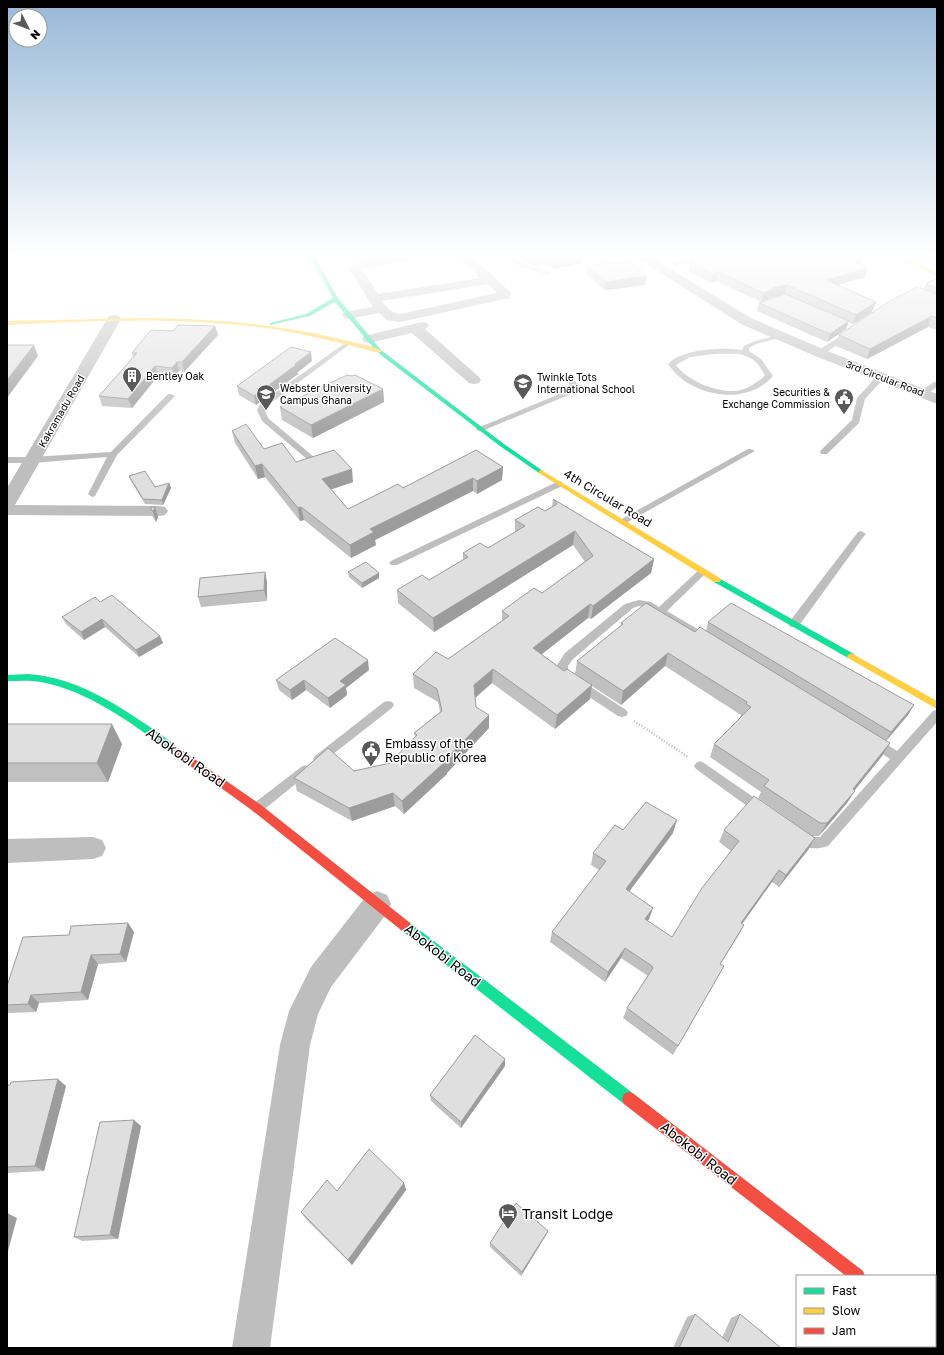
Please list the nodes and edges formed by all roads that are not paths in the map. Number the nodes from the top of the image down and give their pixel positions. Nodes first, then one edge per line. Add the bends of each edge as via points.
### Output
1 (81, 320) edge
2 (113, 320) edge
3 (160, 320) edge
4 (290, 320) edge
5 (353, 320) edge
6 (446, 320) edge
7 (747, 320) edge
8 (7, 323) edge
9 (264, 326) junction
10 (847, 326) edge
11 (415, 328) junction
12 (781, 336) junction
13 (369, 339) junction
14 (348, 343) junction
15 (379, 352) junction
16 (745, 352) junction
17 (820, 353) junction
18 (881, 377) junction
19 (474, 380) dead end
20 (572, 382) dead end
21 (937, 384) edge
22 (923, 393) junction
23 (171, 396) dead end
24 (937, 399) edge
25 (479, 428) junction
26 (751, 451) dead end
27 (824, 452) dead end
28 (113, 454) junction
29 (311, 458) edge
30 (7, 460) edge
31 (32, 460) junction
32 (560, 484) junction
33 (92, 494) dead end
34 (7, 503) edge
35 (7, 510) edge
36 (159, 511) dead end
37 (623, 521) junction
38 (861, 534) dead end
39 (394, 563) dead end
40 (703, 571) junction
41 (661, 611) junction
42 (794, 624) junction
43 (708, 641) edge
44 (7, 678) edge
45 (937, 704) edge
46 (388, 705) dead end
47 (622, 713) road end
48 (937, 714) edge
49 (864, 737) edge
50 (898, 758) junction
51 (700, 766) road end
52 (257, 808) junction
53 (771, 816) edge
54 (790, 830) edge
55 (93, 848) dead end
56 (7, 851) edge
57 (377, 904) junction
58 (857, 1275) edge
59 (251, 1348) edge

1 - 8 street
2 - 31 street, Kakramadu Road
3 - 9 street
4 - 9 street
5 - 13 street, 4th Circular Road
6 - 11 street
7 - 12 street, 3rd Circular Road
9 - 14 street
10 - 17 lane via 854,330
11 - 13 street
11 - 19 street
12 - 16 lane via 754,343 746,347
12 - 17 street, 3rd Circular Road
13 - 15 street, 4th Circular Road
14 - 15 street
14 - 29 lane via 264,405 261,410 265,419
15 - 25 street, 4th Circular Road
16 - 16 lane via 758,360 766,368 769,376 741,392 723,392 703,387 679,374 672,364 681,357 692,354
17 - 18 street, 3rd Circular Road
18 - 22 street, 3rd Circular Road
18 - 27 lane via 861,398 856,421
20 - 25 lane via 579,388
21 - 22 lane
22 - 24 street, 3rd Circular Road
23 - 28 lane
25 - 32 street, 4th Circular Road
26 - 37 lane
28 - 31 lane
28 - 33 lane
30 - 31 lane
31 - 34 street, Kakramadu Road
32 - 37 street, 4th Circular Road
32 - 39 lane
35 - 36 street
37 - 40 street, 4th Circular Road
38 - 42 lane
40 - 41 lane
40 - 42 street, 4th Circular Road
41 - 43 lane
41 - 47 lane via 648,604 629,606 569,656 562,665 563,674
42 - 45 street, 4th Circular Road
44 - 52 street, Abokobi Road via 40,679 82,691 119,710
46 - 52 lane
48 - 50 lane
49 - 50 lane
50 - 54 lane via 823,842 810,843
51 - 53 lane
52 - 57 street, Abokobi Road
55 - 56 street
57 - 58 street, Abokobi Road
57 - 59 street via 321,977 304,1011 295,1046

